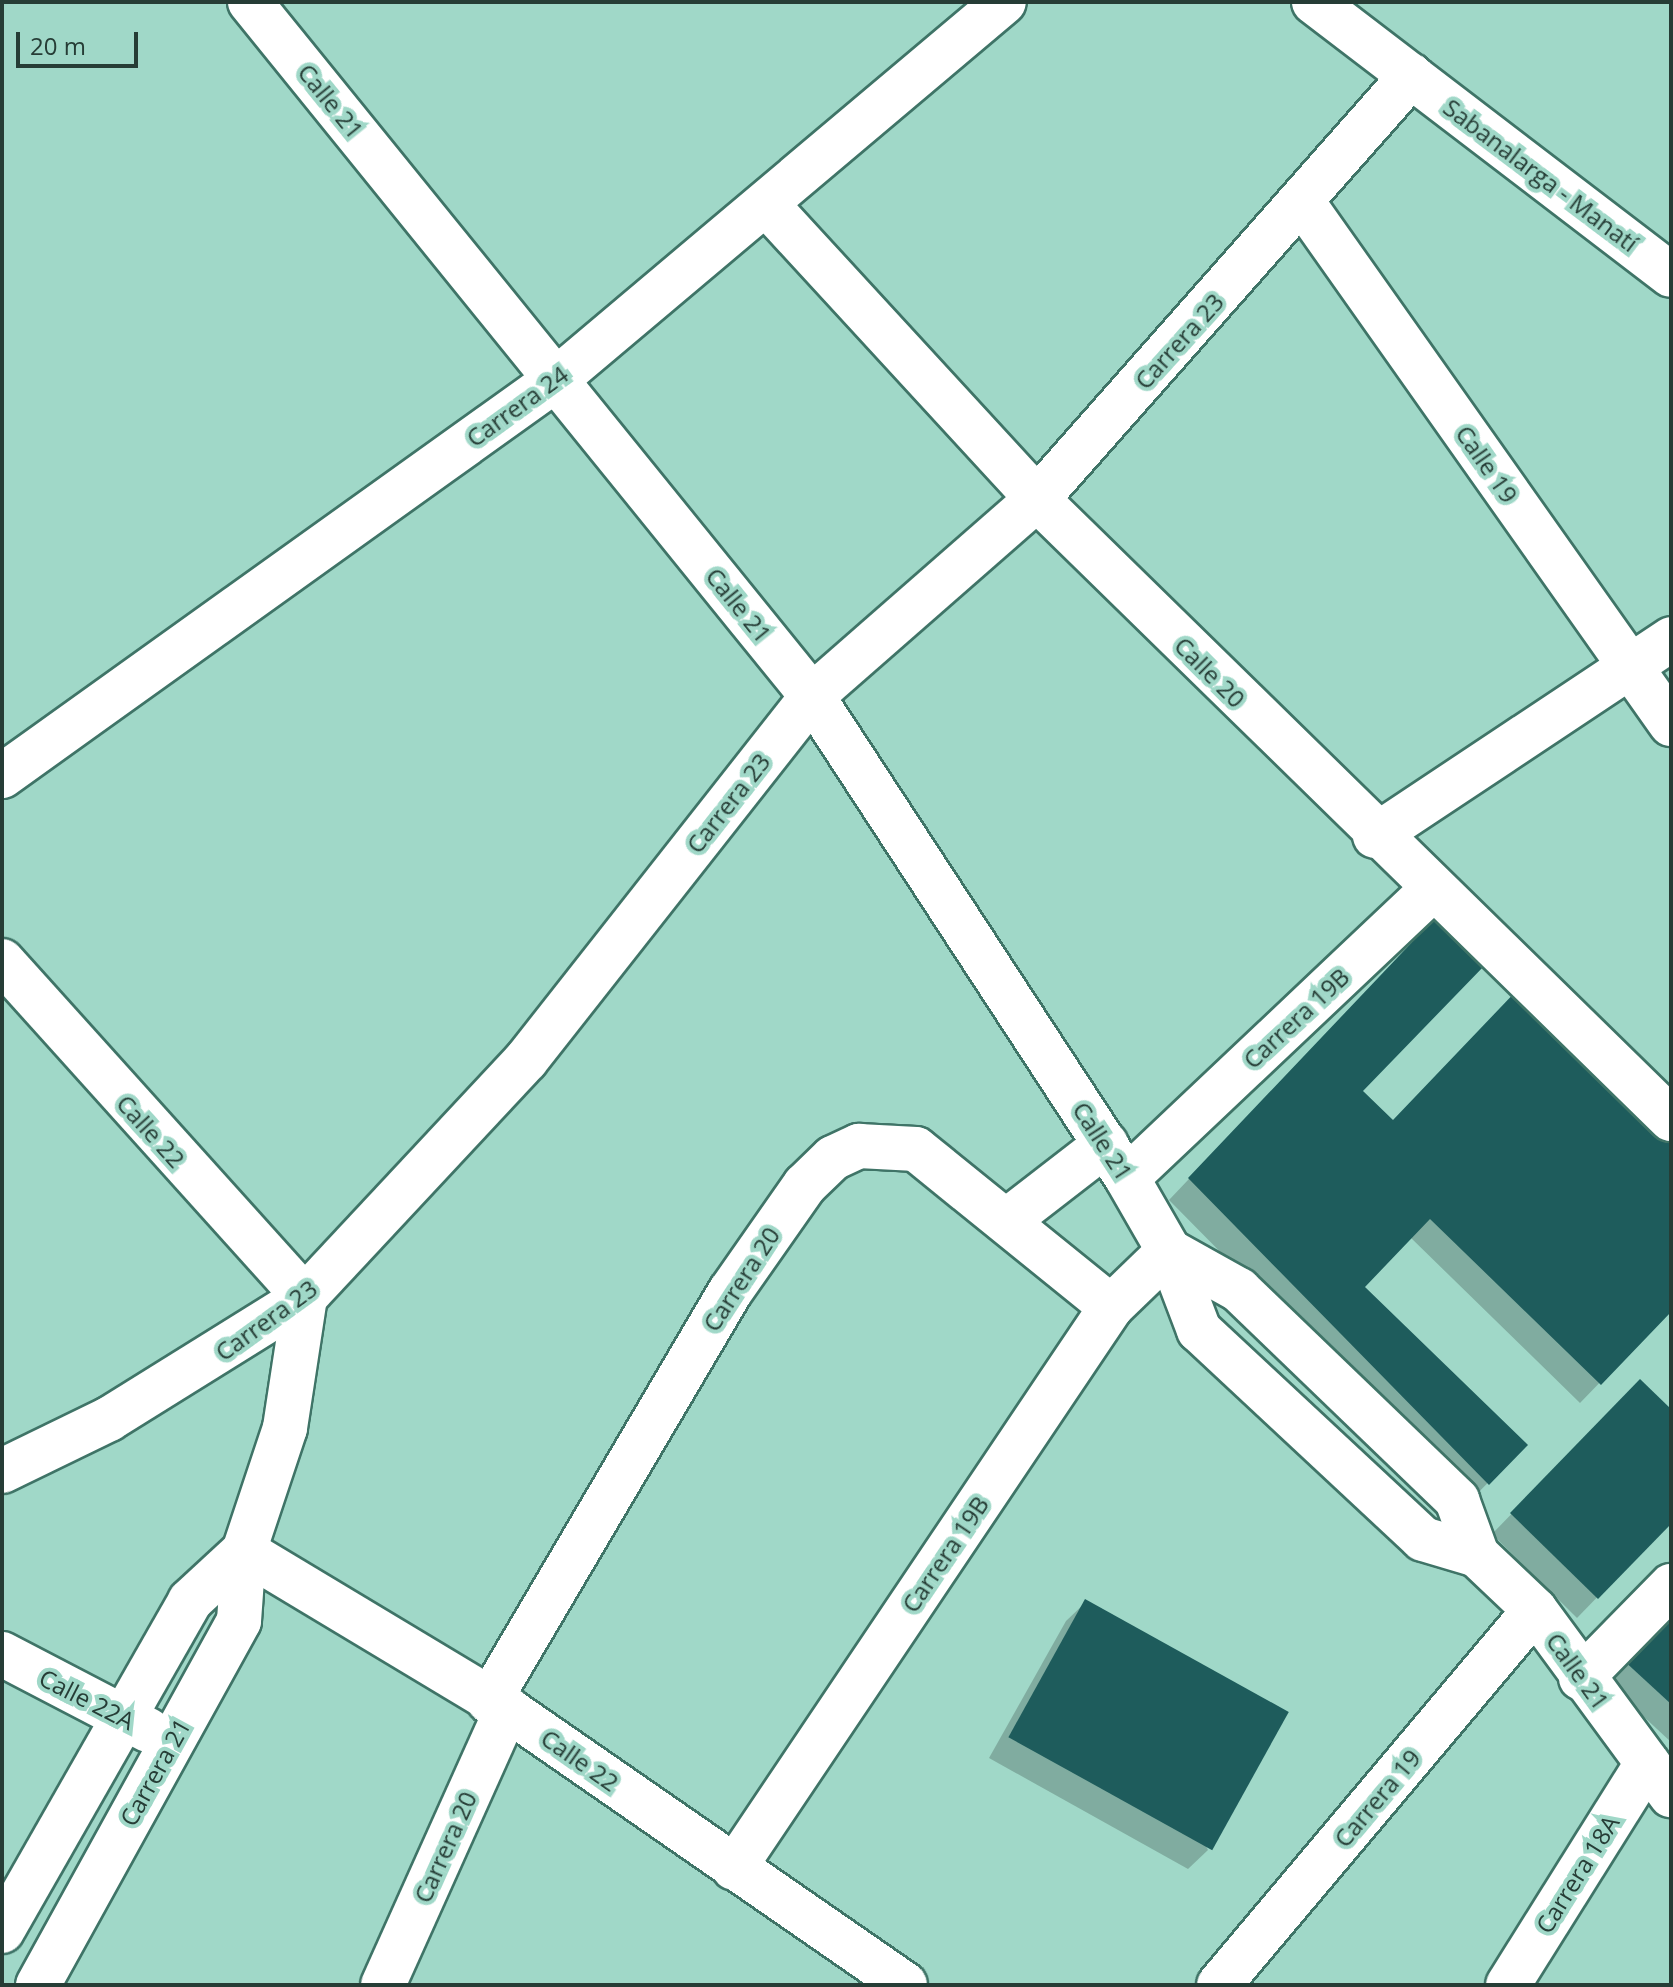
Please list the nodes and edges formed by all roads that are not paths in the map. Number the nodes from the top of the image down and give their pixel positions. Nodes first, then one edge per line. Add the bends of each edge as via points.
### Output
1 (250, 2) edge
2 (1004, 2) edge
3 (1314, 2) edge
4 (1411, 76) junction
5 (1303, 203) junction
6 (768, 206) junction
7 (1671, 275) edge
8 (558, 378) junction
9 (1037, 499) junction
10 (1671, 639) edge
11 (1628, 665) junction
12 (812, 696) junction
13 (1671, 724) edge
14 (2, 776) edge
15 (1375, 836) junction
16 (1430, 891) junction
17 (2, 961) edge
18 (1671, 1119) edge
19 (1116, 1161) junction
20 (1008, 1220) junction
21 (1169, 1251) junction
22 (305, 1297) junction
23 (1111, 1307) junction
24 (2, 1471) edge
25 (244, 1551) junction
26 (1671, 1586) edge
27 (1535, 1610) junction
28 (2, 1654) edge
29 (1581, 1678) junction
30 (498, 1705) junction
31 (124, 1718) junction
32 (172, 1742) junction
33 (1659, 1779) edge
34 (734, 1868) junction
35 (2, 1931) edge
36 (38, 1985) edge
37 (383, 1985) edge
38 (905, 1985) edge
39 (1219, 1985) edge
40 (1508, 1985) edge

1 - 8 street, Calle 21
2 - 6 street, Carrera 24
3 - 4 street, Sabanalarga - Manatí
4 - 5 street, Carrera 23
4 - 7 street, Sabanalarga - Manatí
5 - 9 street, Carrera 23
5 - 11 street, Calle 19
6 - 8 street, Carrera 24
6 - 9 street, Calle 20
8 - 12 street, Calle 21
8 - 14 street, Carrera 24
9 - 12 street, Carrera 23
9 - 15 street, Calle 20
10 - 11 street
11 - 13 street, Calle 19
11 - 15 street
12 - 19 street, Calle 21
12 - 22 street, Carrera 23 via 526,1060
15 - 16 street, Calle 20
16 - 18 street, Calle 20
16 - 19 street, Carrera 19B
17 - 22 street, Calle 22
19 - 20 street, Carrera 19B
19 - 21 street, Calle 21
20 - 23 street, Carrera 20
20 - 30 street, Carrera 20 via 916,1149 859,1146 833,1158 805,1185 730,1292
21 - 23 street, Carrera 19B
21 - 27 street, Calle 21 via 1199,1330 1423,1539 1477,1555
22 - 24 street, Carrera 23 via 109,1419
22 - 25 street, Carrera 21 via 285,1428
23 - 34 street, Carrera 19B
25 - 30 street, Calle 22
25 - 31 street, Carrera 21 via 190,1601
25 - 32 street, Carrera 21 via 239,1621
26 - 29 street
27 - 29 street, Calle 21
27 - 39 street, Carrera 19
28 - 31 street, Calle 22A
29 - 33 street, Calle 21
30 - 34 street, Calle 22
30 - 37 street, Carrera 20
31 - 32 street, Calle 22A
31 - 35 street, Carrera 21
32 - 36 street, Carrera 21
33 - 40 street, Carrera 18A
34 - 38 street, Calle 22

